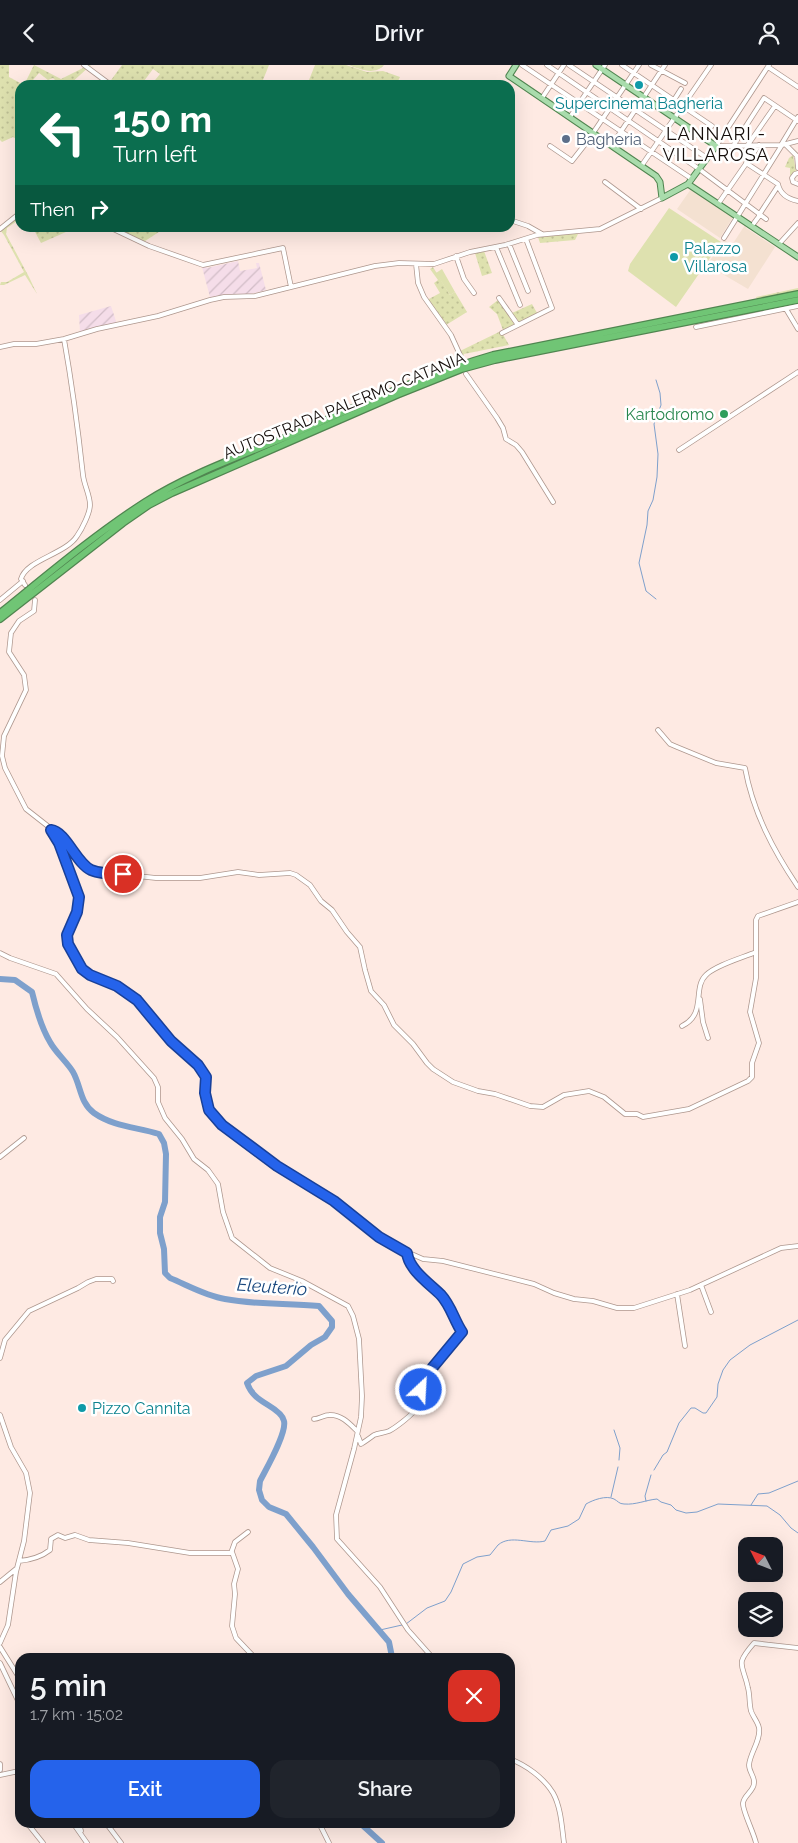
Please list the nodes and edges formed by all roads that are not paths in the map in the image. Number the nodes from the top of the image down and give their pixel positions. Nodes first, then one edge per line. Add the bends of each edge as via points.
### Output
1 (84, 65) edge
2 (516, 65) edge
3 (522, 65) edge
4 (547, 65) edge
5 (564, 65) edge
6 (569, 65) edge
7 (596, 65) edge
8 (622, 65) edge
9 (639, 65) edge
10 (651, 65) edge
11 (665, 65) edge
12 (711, 65) edge
13 (769, 66) edge
14 (603, 67) edge
15 (662, 71) junction
16 (634, 72) junction
17 (559, 73) junction
18 (104, 80) edge
19 (593, 81) junction
20 (684, 83) dead end
21 (551, 85) junction
22 (625, 85) junction
23 (653, 85) junction
24 (798, 87) edge
25 (681, 89) dead end
26 (586, 91) junction
27 (617, 97) junction
28 (542, 98) junction
29 (644, 98) junction
30 (674, 100) junction
31 (579, 103) junction
32 (775, 105) junction
33 (683, 106) junction
34 (610, 107) junction
35 (636, 110) junction
36 (570, 117) junction
37 (675, 118) junction
38 (602, 119) junction
39 (797, 119) edge
40 (629, 121) junction
41 (712, 126) dead end
42 (666, 130) junction
43 (621, 132) junction
44 (591, 135) junction
45 (797, 140) edge
46 (659, 141) junction
47 (612, 145) junction
48 (733, 145) junction
49 (759, 145) junction
50 (783, 145) junction
51 (550, 146) dead end
52 (716, 146) junction
53 (747, 146) junction
54 (651, 152) junction
55 (797, 154) edge
56 (707, 158) junction
57 (746, 163) junction
58 (642, 165) junction
59 (798, 168) edge
60 (699, 169) junction
61 (798, 173) edge
62 (764, 175) junction
63 (605, 182) dead end
64 (690, 182) junction
65 (798, 183) edge
66 (778, 185) junction
67 (727, 191) junction
68 (662, 198) junction
69 (798, 201) edge
70 (718, 204) junction
71 (746, 204) junction
72 (641, 209) junction
73 (760, 215) junction
74 (15, 217) edge
75 (738, 217) junction
76 (766, 219) dead end
77 (515, 222) edge
78 (754, 223) dead end
79 (797, 225) edge
80 (0, 229) edge
81 (119, 232) edge
82 (542, 234) junction
83 (724, 238) dead end
84 (526, 239) junction
85 (509, 244) junction
86 (779, 244) junction
87 (496, 247) junction
88 (456, 256) junction
89 (798, 257) edge
90 (416, 263) junction
91 (291, 287) junction
92 (528, 291) dead end
93 (474, 293) dead end
94 (798, 295) edge
95 (499, 298) dead end
96 (798, 300) edge
97 (520, 305) dead end
98 (798, 306) edge
99 (786, 309) junction
100 (518, 325) junction
101 (696, 327) dead end
102 (798, 329) edge
103 (502, 333) dead end
104 (64, 339) junction
105 (0, 347) edge
106 (462, 357) dead end
107 (798, 372) edge
108 (466, 374) dead end
109 (678, 450) dead end
110 (553, 502) dead end
111 (0, 600) edge
112 (35, 600) dead end
113 (0, 613) edge
114 (0, 619) edge
115 (658, 730) dead end
116 (51, 830) junction
117 (798, 887) edge
118 (798, 902) edge
119 (756, 952) junction
120 (0, 953) edge
121 (699, 997) junction
122 (682, 1026) dead end
123 (708, 1038) dead end
124 (24, 1138) dead end
125 (0, 1157) edge
126 (798, 1246) edge
127 (407, 1253) junction
128 (113, 1281) dead end
129 (701, 1285) junction
130 (678, 1294) junction
131 (711, 1312) dead end
132 (685, 1346) dead end
133 (0, 1358) edge
134 (0, 1415) edge
135 (314, 1419) dead end
136 (357, 1432) junction
137 (248, 1532) dead end
138 (231, 1551) junction
139 (19, 1561) junction
140 (16, 1569) junction
141 (0, 1582) edge
142 (0, 1645) edge
143 (798, 1648) edge
144 (250, 1653) edge
145 (429, 1653) edge
146 (0, 1663) edge
147 (15, 1670) edge
148 (15, 1694) edge
149 (515, 1762) edge
150 (0, 1764) edge
151 (0, 1770) edge
152 (15, 1772) edge
153 (0, 1775) edge
154 (31, 1828) edge
155 (78, 1828) edge
156 (80, 1828) edge
157 (110, 1828) edge
158 (322, 1828) edge
159 (81, 1831) junction
160 (43, 1843) edge
161 (87, 1843) edge
162 (121, 1843) edge
163 (329, 1843) edge
164 (564, 1843) edge
165 (756, 1843) edge

1 - 18 street
2 - 28 main road via 509,76
3 - 21 street
4 - 17 street
5 - 17 street
6 - 19 street
7 - 14 main road
8 - 16 street
9 - 16 street
10 - 15 street
11 - 15 street
12 - 33 street
13 - 24 street
13 - 52 street
14 - 19 street
14 - 22 main road
15 - 20 street
15 - 23 street
16 - 22 street
16 - 23 street
17 - 21 street
17 - 26 street
19 - 26 street
19 - 27 street
21 - 28 street
21 - 31 street
22 - 27 street
22 - 29 main road
23 - 29 street
23 - 30 street
25 - 30 street
26 - 31 street
26 - 34 street
27 - 34 street
27 - 35 street
28 - 36 main road
29 - 35 street
29 - 37 main road
30 - 33 street
31 - 36 street
31 - 38 street
32 - 39 street
32 - 48 street via 764,98
32 - 53 street
33 - 37 street
33 - 41 street
34 - 38 street
34 - 40 street
35 - 40 street
35 - 42 street
36 - 44 main road
37 - 42 street
37 - 52 main road
38 - 43 street
38 - 44 street
39 - 50 street
40 - 43 street
40 - 46 street
42 - 46 street
42 - 56 street
43 - 47 street
43 - 54 street
44 - 47 main road
44 - 51 street via 572,161
45 - 50 street
46 - 54 street
46 - 60 street
47 - 58 main road
48 - 52 street
48 - 53 street
49 - 50 street
49 - 53 street
49 - 57 street
50 - 55 street
50 - 62 street
52 - 56 main road
54 - 58 street
54 - 64 street
55 - 59 street
56 - 60 main road
57 - 62 street
57 - 67 street
58 - 68 main road via 663,183
60 - 64 main road
60 - 67 street
61 - 65 street via 792,178
62 - 66 street
62 - 71 street
63 - 72 street
64 - 68 main road
64 - 70 main road
66 - 69 street via 779,191
66 - 73 street
67 - 70 street
67 - 71 street
68 - 72 street
70 - 75 main road
71 - 73 street
71 - 75 street
72 - 82 street via 600,229
73 - 76 street
73 - 78 street
74 - 80 street
75 - 83 street
75 - 86 main road
77 - 82 street
79 - 86 street
81 - 91 street via 203,265 283,248
82 - 84 street
84 - 85 street
84 - 100 street via 552,308
85 - 87 street
85 - 92 street
86 - 89 main road
87 - 88 street
87 - 97 street
88 - 90 street via 434,264
88 - 93 street via 464,279
90 - 91 street via 375,266
90 - 106 street via 418,283 424,297
91 - 104 street via 256,296 210,300
94 - 113 highway, AUTOSTRADA PALERMO-CATANIA via 493,355 418,381 165,491 126,515
95 - 100 street
96 - 114 highway, AUTOSTRADA PALERMO-CATANIA via 462,369 194,482 149,505
98 - 99 street
99 - 101 street
99 - 102 street
100 - 103 street
104 - 105 street
104 - 111 street via 90,509 77,537 27,569 23,573 24,583
107 - 109 street
108 - 110 street via 498,418 506,439 522,452
112 - 116 street via 34,611 19,621 11,633 9,652 24,675 26,690 4,736 2,756 26,809
115 - 117 street via 670,744 716,763 745,768 748,789 764,829
116 - 119 street via 60,835 89,869 100,872 156,878 200,878 238,872 296,875 310,885 360,947 371,991 384,1005 394,1025 427,1063 453,1082 538,1108 564,1095 589,1091 604,1097 625,1114 643,1117 690,1109 748,1081 752,1077 752,1063 759,1043 750,1012 756,978
116 - 127 street via 79,897 77,912 67,935 68,944 82,969 137,1000 171,1041 198,1065 206,1077 209,1110 222,1125 277,1166 334,1201 379,1237
118 - 119 street via 758,916
119 - 121 street via 705,975
120 - 136 street via 56,973 154,1078 158,1102 165,1118 194,1159 208,1170 218,1185 232,1238 270,1268 348,1306 359,1339 363,1385
121 - 122 street via 692,1019
121 - 123 street
124 - 125 street
126 - 129 street via 774,1251
127 - 130 street via 617,1308 634,1308
127 - 136 street via 418,1274 442,1295 462,1332 423,1379 414,1412 364,1443 361,1443
128 - 133 street via 88,1281 29,1311 5,1340
129 - 130 street
129 - 131 street
130 - 132 street
134 - 139 street via 14,1454 26,1473 30,1493
135 - 136 street via 329,1415 338,1417
136 - 145 street via 336,1515 337,1539 380,1587 404,1624
137 - 138 street via 235,1542
138 - 139 street via 190,1553 58,1535 51,1539 50,1550 41,1556
138 - 144 street via 238,1569 232,1627 236,1638
139 - 140 street
140 - 141 street
140 - 142 street via 8,1625
142 - 147 street
143 - 165 street via 754,1643 740,1664 751,1711 759,1728 749,1766 754,1787 743,1803
146 - 148 street
149 - 164 street via 530,1769 554,1794
150 - 151 street
152 - 153 street
154 - 160 street
155 - 159 street
156 - 159 street
157 - 162 street
158 - 163 street
159 - 161 street

